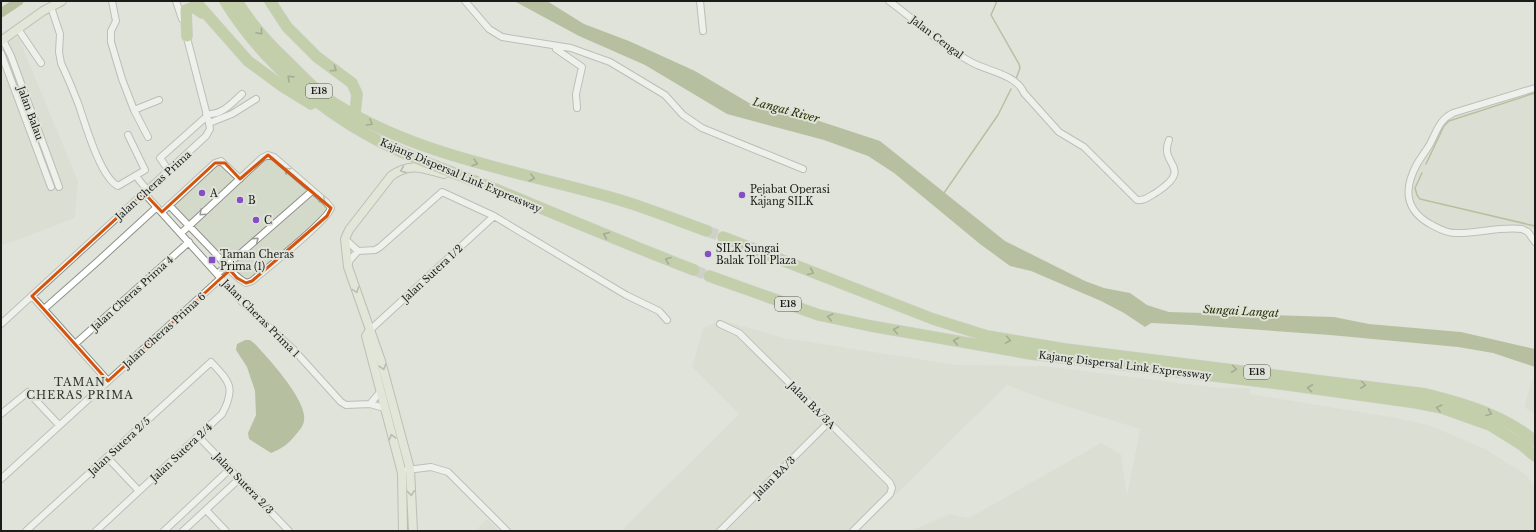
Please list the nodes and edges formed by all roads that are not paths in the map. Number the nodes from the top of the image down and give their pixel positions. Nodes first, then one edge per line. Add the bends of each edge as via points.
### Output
1 (62, 1) edge
2 (112, 1) edge
3 (195, 1) edge
4 (225, 1) edge
5 (237, 1) edge
6 (270, 1) edge
7 (465, 1) edge
8 (700, 1) edge
9 (889, 1) edge
10 (178, 3) edge
11 (51, 7) junction
12 (209, 18) junction
13 (18, 29) junction
14 (703, 31) dead end
15 (186, 36) junction
16 (2, 40) edge
17 (556, 48) dead end
18 (1, 53) edge
19 (41, 63) dead end
20 (1535, 88) edge
21 (242, 94) dead end
22 (256, 99) dead end
23 (159, 100) dead end
24 (577, 108) dead end
25 (134, 110) junction
26 (330, 112) junction
27 (355, 114) junction
28 (207, 118) junction
29 (128, 135) dead end
30 (148, 137) dead end
31 (1169, 140) dead end
32 (165, 166) junction
33 (803, 168) dead end
34 (137, 177) junction
35 (240, 179) junction
36 (481, 183) junction
37 (51, 186) dead end
38 (59, 187) dead end
39 (145, 190) junction
40 (312, 191) junction
41 (169, 205) junction
42 (157, 207) junction
43 (162, 212) junction
44 (494, 216) junction
45 (189, 226) junction
46 (707, 231) tunnel mouth
47 (181, 233) junction
48 (723, 237) tunnel mouth
49 (345, 239) junction
50 (189, 242) junction
51 (1535, 242) edge
52 (358, 251) junction
53 (226, 265) junction
54 (348, 267) junction
55 (694, 270) tunnel mouth
56 (219, 276) junction
57 (710, 276) tunnel mouth
58 (32, 296) junction
59 (44, 309) junction
60 (667, 320) dead end
61 (1, 324) edge
62 (720, 324) dead end
63 (370, 330) junction
64 (75, 344) junction
65 (211, 362) joint
66 (108, 381) junction
67 (380, 392) junction
68 (370, 404) junction
69 (384, 408) junction
70 (1, 414) edge
71 (829, 422) junction
72 (59, 425) junction
73 (198, 436) junction
74 (1535, 441) edge
75 (1535, 456) edge
76 (107, 457) junction
77 (230, 469) junction
78 (406, 471) junction
79 (239, 479) junction
80 (1, 480) edge
81 (139, 491) junction
82 (206, 510) junction
83 (26, 531) edge
84 (96, 531) edge
85 (164, 531) edge
86 (183, 531) edge
87 (226, 531) edge
88 (289, 531) edge
89 (403, 531) edge
90 (413, 531) edge
91 (507, 531) edge
92 (720, 531) edge
93 (853, 531) edge

1 - 11 street
2 - 25 street via 116,20 110,36
3 - 12 highway
26 -> 4 highway, Kajang Dispersal Link Expressway / E18 via 264,52
5 -> 27 highway, Kajang Dispersal Link Expressway / E18 via 272,46 300,74 337,104
6 -> 27 highway via 287,27 317,57 352,83 356,94
7 - 33 street via 489,29 502,37 571,48 610,62 665,95 683,115 702,128
8 - 14 street
9 - 31 street, Jalan Cengal via 949,48 1022,87 1024,93 1059,132 1084,148 1137,200 1146,199 1175,177 1167,148
10 - 15 street
11 - 13 street
11 - 34 street via 60,34 61,63 108,177 118,186
12 - 15 highway via 194,7 186,10
12 - 26 highway via 233,46 266,75 317,108
13 - 16 street
13 - 19 street
15 - 28 street
16 - 38 street, Jalan Balau via 11,56
17 - 24 street via 582,67 577,83
18 - 37 street
20 - 51 street via 1453,113 1445,118 1413,172 1408,191 1415,212 1439,229 1456,233 1522,228
21 - 28 street via 221,112
22 - 28 street via 232,114
23 - 25 street
25 - 30 street
26 - 36 highway, Kajang Dispersal Link Expressway / E18 via 392,147
27 -> 46 highway, Kajang Dispersal Link Expressway / E18 via 380,129 415,144 475,163 614,198
28 - 32 street, Jalan Cheras Prima via 210,129 206,136
28 - 32 street via 160,158
29 - 34 street via 144,170
32 - 39 street, Jalan Cheras Prima
34 - 39 street, Jalan Cheras Prima 1
40 -> 35 street via 274,157 268,155
35 - 41 street via 224,163 218,162
35 -> 45 street
36 -> 49 street via 417,168 400,170 391,176 349,230
55 -> 36 highway, Kajang Dispersal Link Expressway / E18
39 - 42 street, Jalan Cheras Prima 1
39 - 58 street, Jalan Cheras Prima
53 -> 40 street, Jalan Cheras Prima 6
40 -> 53 street via 329,205 330,212 252,281 246,283 237,278
41 - 43 street
41 - 45 street
42 - 43 street, Jalan Cheras Prima 1
42 - 59 street
43 - 47 street, Jalan Cheras Prima 1
44 - 52 street via 442,192 376,250
44 - 60 street via 626,295 658,311
44 - 63 street, Jalan Sutera 1/2
45 - 47 street
45 - 53 street
47 - 50 street, Jalan Cheras Prima 1
48 -> 74 highway, Kajang Dispersal Link Expressway / E18 via 933,319 987,336 1065,350 1426,394 1497,416
49 - 52 street
49 - 54 street
50 - 56 street, Jalan Cheras Prima 1
50 - 64 street, Jalan Cheras Prima 4
52 - 54 street via 350,260
53 - 56 street, Jalan Cheras Prima 6
54 -> 63 street
56 - 66 street, Jalan Cheras Prima 6
56 - 68 street, Jalan Cheras Prima 1 via 341,402 346,405
75 -> 57 highway, Kajang Dispersal Link Expressway / E18 via 1490,425 1417,403 1031,354 871,326 819,314
58 - 59 street
58 - 61 street, Jalan Cheras Prima
59 - 64 street
62 - 71 street, Jalan BA/3A via 738,333
63 - 67 street via 366,336
63 -> 78 street via 398,421
64 - 66 street
65 - 73 street, Jalan Sutera 2/4 via 226,378 231,393 222,414
65 - 76 street, Jalan Sutera 2/5
66 - 72 street, Jalan Cheras Prima 6
67 - 68 street
67 - 69 street
68 - 69 street, Jalan Cheras Prima 1
78 -> 69 street
70 - 72 street via 28,392
71 - 92 street, Jalan BA/3
71 - 93 street, Jalan BA/3A via 890,483 892,488 890,494
72 - 80 street, Jalan Cheras Prima 6
73 - 77 street, Jalan Sutera 2/3
73 - 81 street, Jalan Sutera 2/4
76 - 81 street
76 - 83 street, Jalan Sutera 2/5
77 - 79 street, Jalan Sutera 2/3
77 - 85 street
78 - 89 street
78 -> 90 street
78 - 91 street via 431,467 448,472
79 - 82 street
79 - 88 street, Jalan Sutera 2/3
81 - 84 street, Jalan Sutera 2/4
82 - 86 street
82 - 87 street

